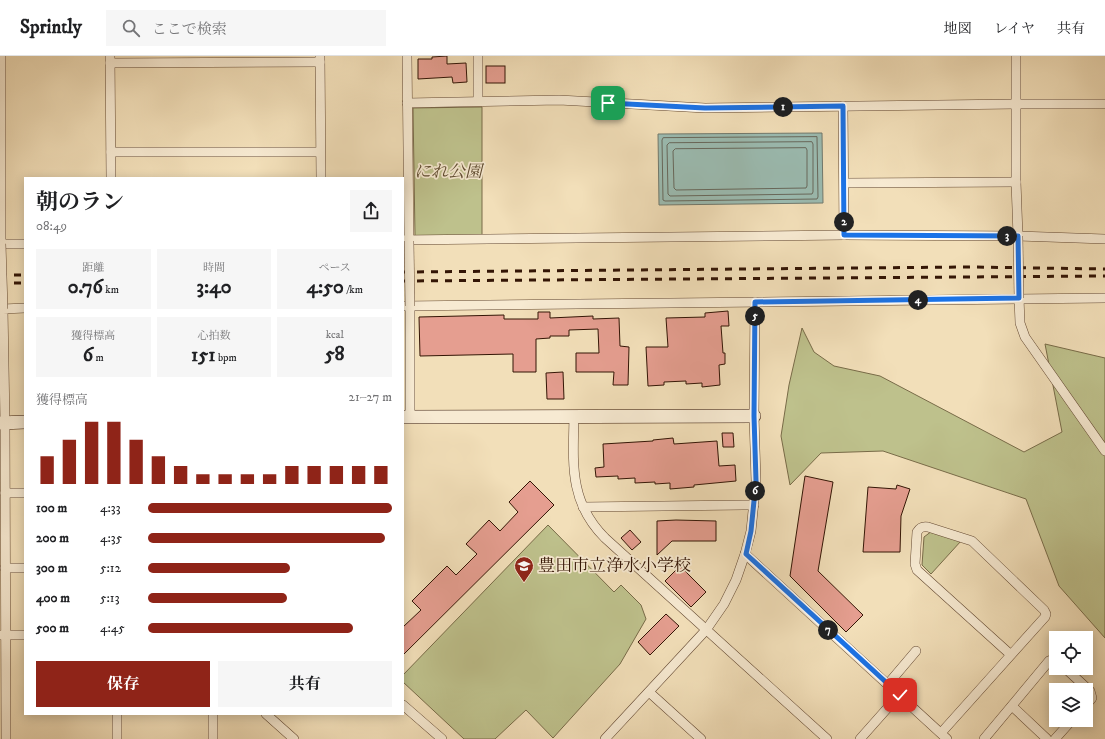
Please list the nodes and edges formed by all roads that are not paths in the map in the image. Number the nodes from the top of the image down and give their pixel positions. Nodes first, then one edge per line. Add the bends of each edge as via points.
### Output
1 (2, 56) edge
2 (407, 56) edge
3 (478, 56) edge
4 (1016, 56) edge
5 (320, 59) edge
6 (110, 60) edge
7 (478, 101) junction
8 (407, 103) junction
9 (1, 104) edge
10 (1016, 104) junction
11 (1105, 104) edge
12 (843, 106) junction
13 (111, 152) junction
14 (320, 152) junction
15 (111, 177) edge
16 (320, 177) edge
17 (1016, 182) junction
18 (844, 183) junction
19 (844, 235) junction
20 (1018, 236) junction
21 (1105, 239) edge
22 (406, 240) edge
23 (1, 244) edge
24 (24, 244) edge
25 (1019, 298) junction
26 (1105, 298) edge
27 (755, 302) junction
28 (406, 306) edge
29 (24, 308) edge
30 (3, 309) junction
31 (754, 416) junction
32 (406, 417) edge
33 (574, 417) junction
34 (2, 422) edge
35 (24, 422) edge
36 (1105, 451) edge
37 (5, 493) junction
38 (24, 493) edge
39 (754, 506) junction
40 (583, 507) junction
41 (746, 554) junction
42 (5, 568) junction
43 (24, 568) edge
44 (706, 630) junction
45 (3, 635) edge
46 (24, 635) edge
47 (916, 651) dead end
48 (1011, 655) junction
49 (1049, 662) edge
50 (1073, 675) edge
51 (1081, 683) edge
52 (888, 684) junction
53 (649, 692) junction
54 (900, 695) junction
55 (404, 706) edge
56 (1012, 706) junction
57 (117, 715) edge
58 (213, 715) edge
59 (267, 715) edge
60 (1066, 727) edge
61 (944, 736) edge
62 (291, 738) edge
63 (6, 739) edge
64 (117, 739) edge
65 (213, 739) edge
66 (442, 739) edge
67 (605, 739) edge
68 (701, 739) edge
69 (827, 739) edge
70 (860, 739) edge
71 (984, 739) edge
72 (1047, 739) edge
73 (1055, 739) edge

1 - 9 street
2 - 8 street
3 - 7 street
4 - 10 street
5 - 6 street
5 - 14 street
6 - 13 street
7 - 8 street
7 - 12 street via 559,100 705,108
8 - 22 street
9 - 23 street
10 - 11 street
10 - 12 street
10 - 17 street
12 - 18 street
13 - 14 street
13 - 15 street
14 - 16 street
17 - 18 street
17 - 20 street
18 - 19 street
19 - 20 street
19 - 22 street
20 - 21 street
20 - 25 street, bridge
22 - 28 street, bridge
23 - 24 street
23 - 30 street, bridge
25 - 26 street
25 - 27 street
25 - 36 street via 1020,323 1026,337
27 - 28 street
27 - 31 street
28 - 32 street
29 - 30 street
30 - 34 street
31 - 33 street
31 - 39 street
32 - 33 street
33 - 40 street via 574,475
34 - 35 street
34 - 37 street
37 - 38 street
37 - 42 street
39 - 40 street via 743,504
39 - 41 street
40 - 44 street via 590,521 605,538
41 - 44 street via 724,604
41 - 52 street
42 - 43 street
42 - 45 street
44 - 53 street
44 - 69 street
45 - 46 street
45 - 63 street
47 - 52 street
48 - 48 street via 1045,618 1044,610 972,541 923,526 917,532 917,570
48 - 61 street
49 - 56 street
50 - 51 street
52 - 54 street
53 - 67 street
53 - 68 street
54 - 61 street
54 - 70 street
55 - 66 street
56 - 71 street
56 - 72 street
57 - 64 street
58 - 65 street
59 - 62 street
60 - 73 street

